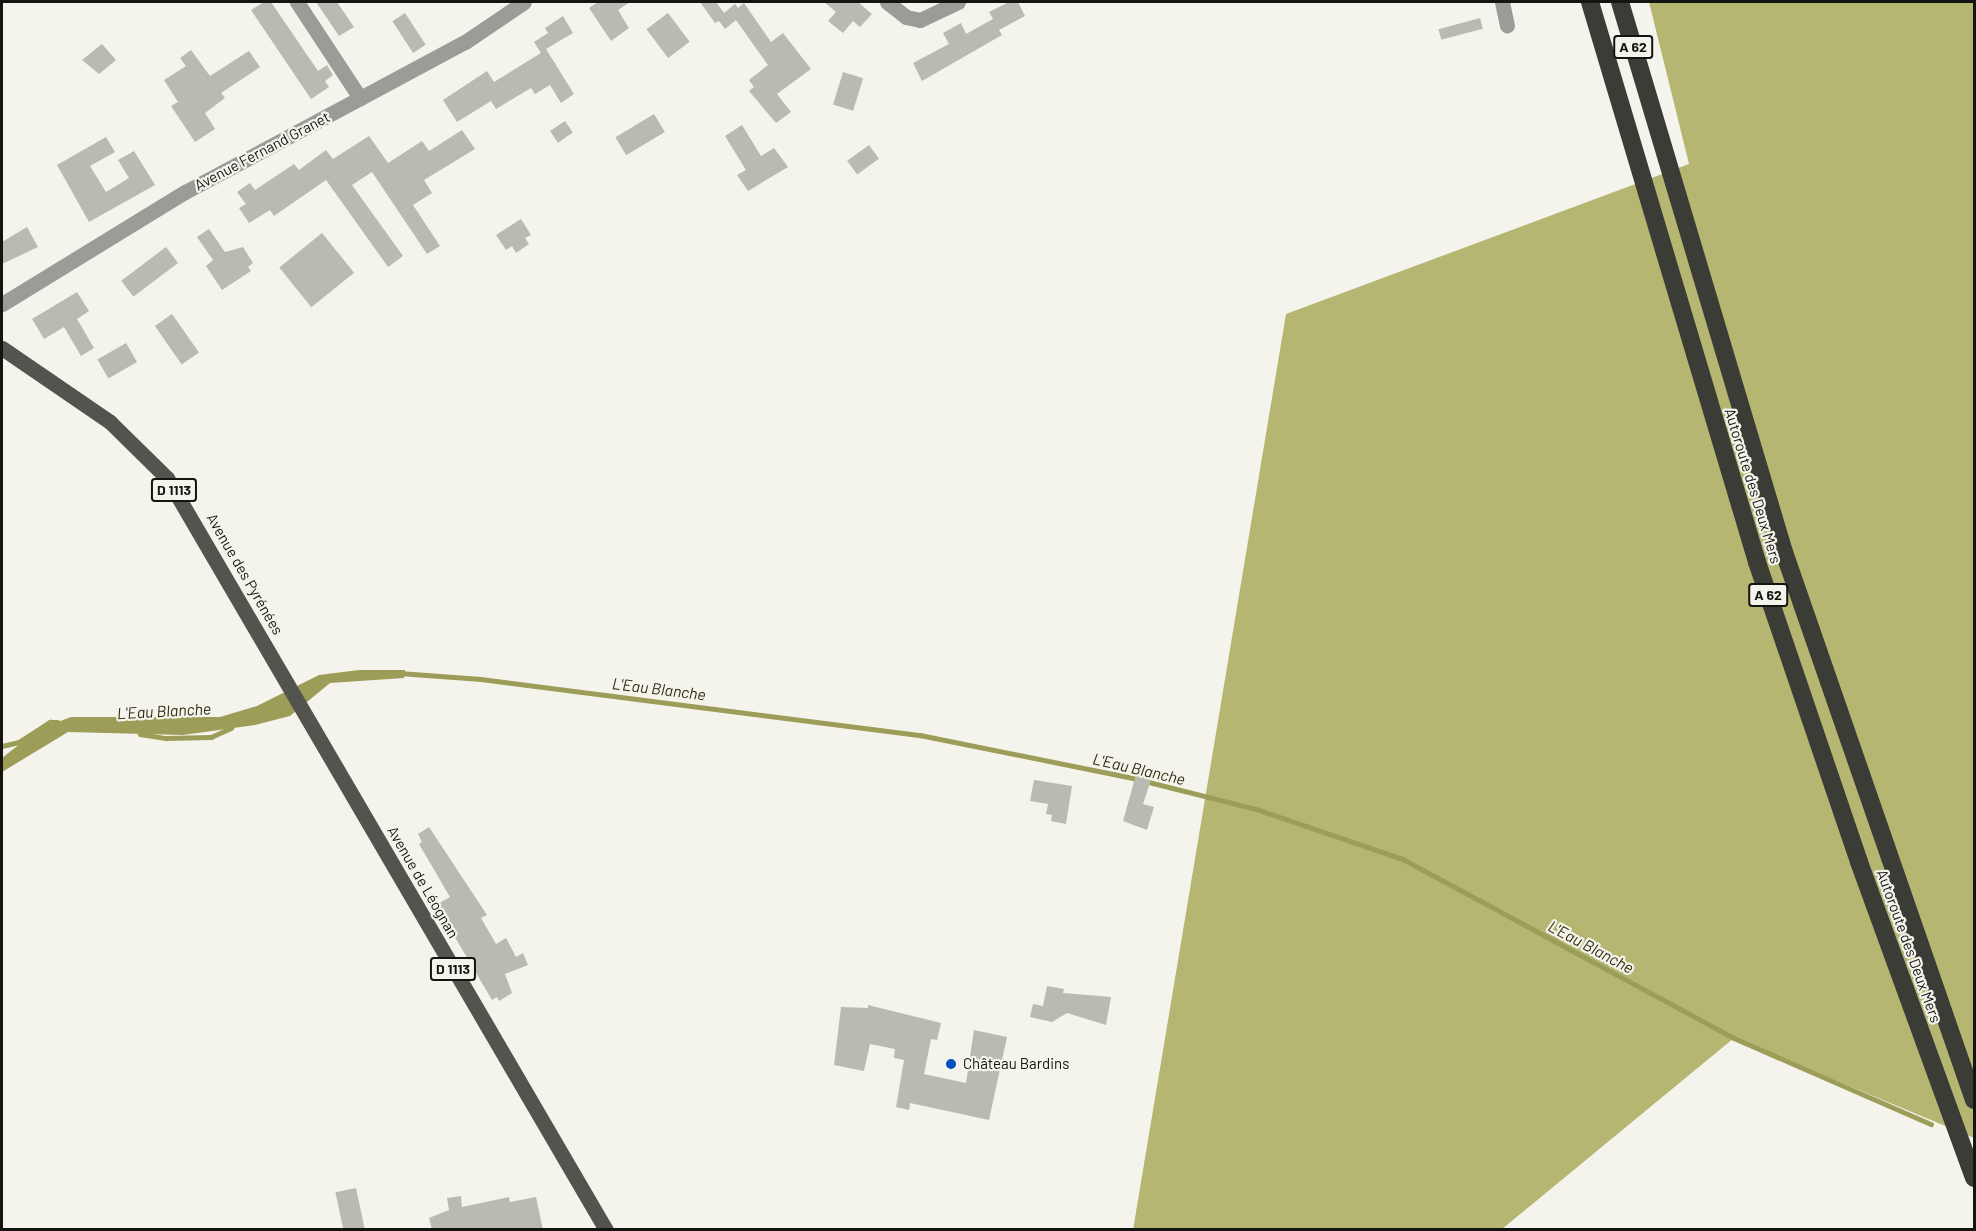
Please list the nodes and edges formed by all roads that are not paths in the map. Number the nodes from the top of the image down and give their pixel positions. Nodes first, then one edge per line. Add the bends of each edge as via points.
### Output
1 (297, 2) edge
2 (524, 2) edge
3 (887, 2) edge
4 (958, 2) edge
5 (1502, 2) edge
6 (1590, 2) edge
7 (1620, 2) edge
8 (1507, 25) dead end
9 (360, 98) junction
10 (2, 304) edge
11 (2, 348) edge
12 (301, 708) joint
13 (1974, 1100) edge
14 (1974, 1178) edge
15 (606, 1230) edge

1 - 9 street
2 - 9 street, Avenue Fernand Granet via 465,42
3 - 4 street via 906,17 920,20
5 - 8 street
6 - 14 highway, Autoroute des Deux Mers / A 62 via 1757,562 1859,862
7 - 13 highway, Autoroute des Deux Mers / A 62 via 1784,552
9 - 10 street, Avenue Fernand Granet via 185,192
11 - 12 main road, Avenue des Pyrénées / D 1113 via 110,422 150,457 167,478
12 - 15 main road, Avenue de Léognan / D 1113

